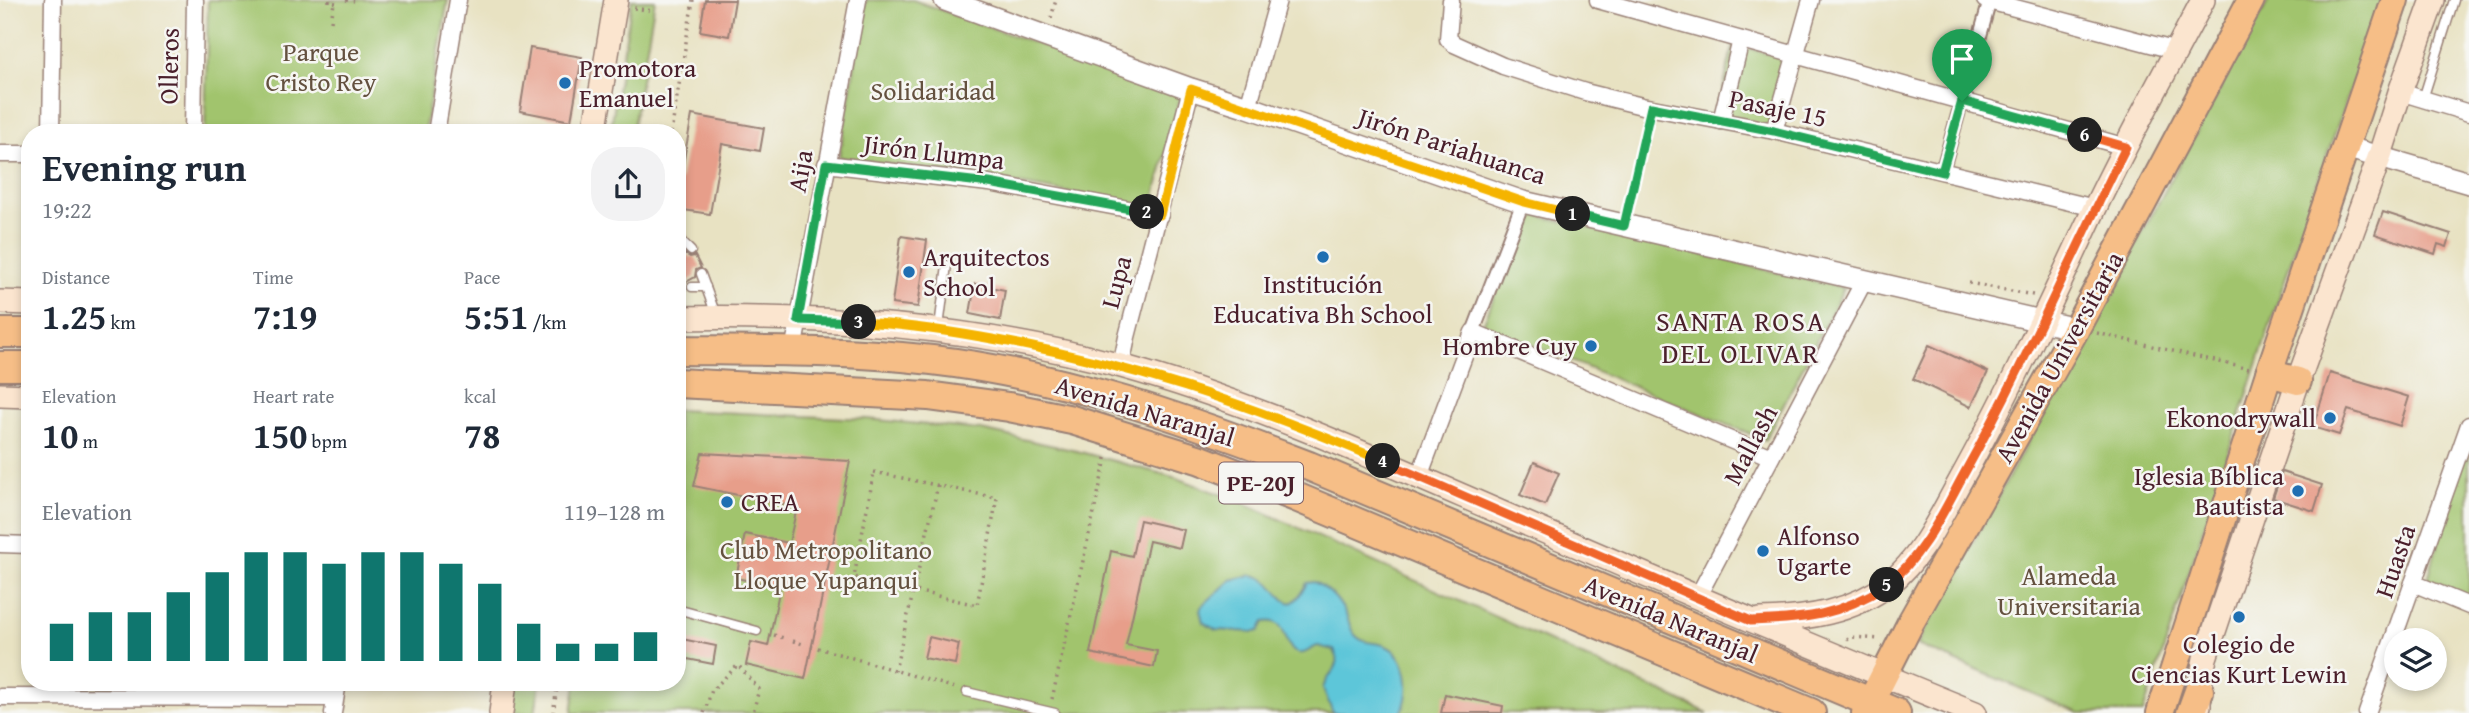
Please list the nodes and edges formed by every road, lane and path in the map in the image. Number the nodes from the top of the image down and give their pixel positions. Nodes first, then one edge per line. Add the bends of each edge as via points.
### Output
1 (53, 0) edge
2 (195, 0) edge
3 (346, 0) edge
4 (458, 0) edge
5 (693, 0) edge
6 (858, 0) edge
7 (945, 0) edge
8 (1278, 0) edge
9 (1451, 0) edge
10 (1598, 0) edge
11 (1811, 0) edge
12 (1988, 0) edge
13 (2203, 0) edge
14 (2251, 0) edge
15 (2395, 0) edge
16 (2433, 0) edge
17 (2454, 0) edge
18 (334, 1) edge
19 (354, 1) edge
20 (624, 4) edge
21 (1633, 5) edge
22 (653, 11) dead end
23 (331, 21) dead end
24 (1741, 40) junction
25 (2177, 51) junction
26 (1797, 55) junction
27 (1191, 89) junction
28 (2400, 92) junction
29 (2423, 99) junction
30 (1962, 101) junction
31 (1248, 107) junction
32 (1651, 107) junction
33 (2469, 113) edge
34 (1721, 121) junction
35 (51, 124) edge
36 (193, 124) edge
37 (437, 124) edge
38 (596, 124) edge
39 (672, 124) edge
40 (1774, 131) junction
41 (2126, 147) junction
42 (2344, 147) junction
43 (0, 154) edge
44 (21, 154) edge
45 (2379, 158) junction
46 (826, 164) junction
47 (1942, 172) junction
48 (2469, 183) edge
49 (1524, 202) junction
50 (2095, 208) junction
51 (1160, 215) junction
52 (1624, 226) junction
53 (686, 246) edge
54 (691, 251) dead end
55 (947, 265) dead end
56 (701, 274) dead end
57 (1865, 279) junction
58 (692, 287) dead end
59 (706, 287) junction
60 (0, 302) edge
61 (21, 303) edge
62 (686, 318) edge
63 (717, 318) junction
64 (798, 320) junction
65 (2042, 321) junction
66 (2076, 329) junction
67 (939, 330) junction
68 (1473, 332) junction
69 (0, 333) edge
70 (21, 333) edge
71 (686, 350) edge
72 (793, 351) junction
73 (0, 366) edge
74 (21, 366) edge
75 (1121, 366) junction
76 (2269, 373) junction
77 (2298, 381) junction
78 (686, 383) edge
79 (0, 395) edge
80 (21, 396) edge
81 (2469, 425) edge
82 (1108, 448) dead end
83 (1771, 457) junction
84 (1419, 477) junction
85 (937, 485) junction
86 (0, 544) edge
87 (21, 545) edge
88 (2413, 583) junction
89 (915, 590) junction
90 (1697, 598) junction
91 (2469, 606) edge
92 (686, 611) edge
93 (1751, 621) junction
94 (757, 631) dead end
95 (774, 635) dead end
96 (787, 639) dead end
97 (793, 641) dead end
98 (895, 671) junction
99 (1882, 675) junction
100 (504, 691) edge
101 (557, 691) edge
102 (967, 692) joint
103 (0, 697) edge
104 (335, 698) edge
105 (2196, 706) edge
106 (1867, 708) edge
107 (1052, 712) edge
108 (2371, 712) edge
109 (501, 713) edge
110 (554, 713) edge
111 (704, 713) edge
112 (753, 713) edge
113 (1811, 713) edge
114 (1896, 713) edge
115 (1975, 713) edge
116 (2160, 713) edge

1 - 35 street
2 - 36 street, Olleros
3 - 19 path
4 - 37 street
5 - 39 path
6 - 46 street, Aija
7 - 27 street, Jirón Pariahuanca
8 - 31 street
9 - 32 street, Pasaje 15 via 1448,39 1454,44 1585,92
10 - 21 street
11 - 26 street
12 - 25 street
12 - 30 street
13 - 25 main road, Avenida Universitaria
14 - 66 main road, Avenida Universitaria
15 - 42 main road
16 - 28 main road
17 - 29 lane
18 - 23 path
20 - 22 path
20 - 38 main road
21 - 24 street
24 - 26 street
24 - 34 street
25 - 41 main road, Avenida Universitaria
26 - 30 street
26 - 40 street
27 - 31 street, Jirón Pariahuanca
27 - 51 street, Lupa
28 - 29 street
28 - 45 main road
29 - 33 street
30 - 41 street
30 - 47 street
31 - 49 street, Jirón Pariahuanca
32 - 34 street, Pasaje 15
32 - 52 path
34 - 40 street, Pasaje 15
40 - 47 street, Pasaje 15
41 - 50 main road, Avenida Universitaria
42 - 45 street
42 - 76 main road
43 - 44 street
45 - 48 street
45 - 77 main road
46 - 51 street, Jirón Llumpa via 989,183
46 - 64 street, Aija
47 - 50 street, Pasaje 15
49 - 52 street, Jirón Pariahuanca
49 - 68 street
50 - 65 main road, Avenida Universitaria
51 - 75 street, Lupa
52 - 57 street, Jirón Pariahuanca
53 - 54 lane
55 - 67 lane
56 - 59 lane
57 - 65 street, Jirón Pariahuanca
57 - 83 street, Mallash
58 - 59 lane
59 - 63 lane
60 - 61 main road
62 - 63 main road, Avenida Naranjal
63 - 64 main road, Avenida Naranjal
64 - 67 main road, Avenida Naranjal
64 - 72 street, Aija
65 - 66 street, Jirón Pariahuanca
65 - 93 main road, Avenida Universitaria via 1995,419 1907,567 1846,608 1791,620
66 - 76 path
66 - 99 main road, Avenida Universitaria
67 - 75 main road, Avenida Naranjal
68 - 83 street
68 - 84 street
69 - 70 highway
71 - 72 highway, Avenida Naranjal / PE-20J
72 - 106 highway, Avenida Naranjal / PE-20J via 921,359 1016,374 1079,387 1212,429 1309,466
73 - 74 highway
75 - 84 main road, Avenida Naranjal via 1234,402
76 - 77 main road
76 - 116 main road
77 - 105 main road via 2205,658
78 - 113 highway, Avenida Naranjal / PE-20J via 928,396 1072,420 1201,460
79 - 80 main road
81 - 88 street, Huasta
82 - 107 path
83 - 90 street, Mallash
84 - 90 main road, Avenida Naranjal
85 - 89 path
85 - 89 path via 874,472 854,577
85 - 89 path via 997,498 977,605
86 - 87 street
88 - 91 street
88 - 108 street, Huasta
89 - 98 path
90 - 93 main road, Avenida Naranjal
92 - 94 lane
93 - 99 main road, Avenida Naranjal
95 - 96 path
97 - 98 path
98 - 102 path
99 - 106 main road, Avenida Universitaria
99 - 115 main road, Avenida Naranjal
100 - 109 main road
101 - 110 path
102 - 107 lane
103 - 104 street
106 - 114 highway, Avenida Naranjal / PE-20J
111 - 112 path via 712,690 738,665 758,689

